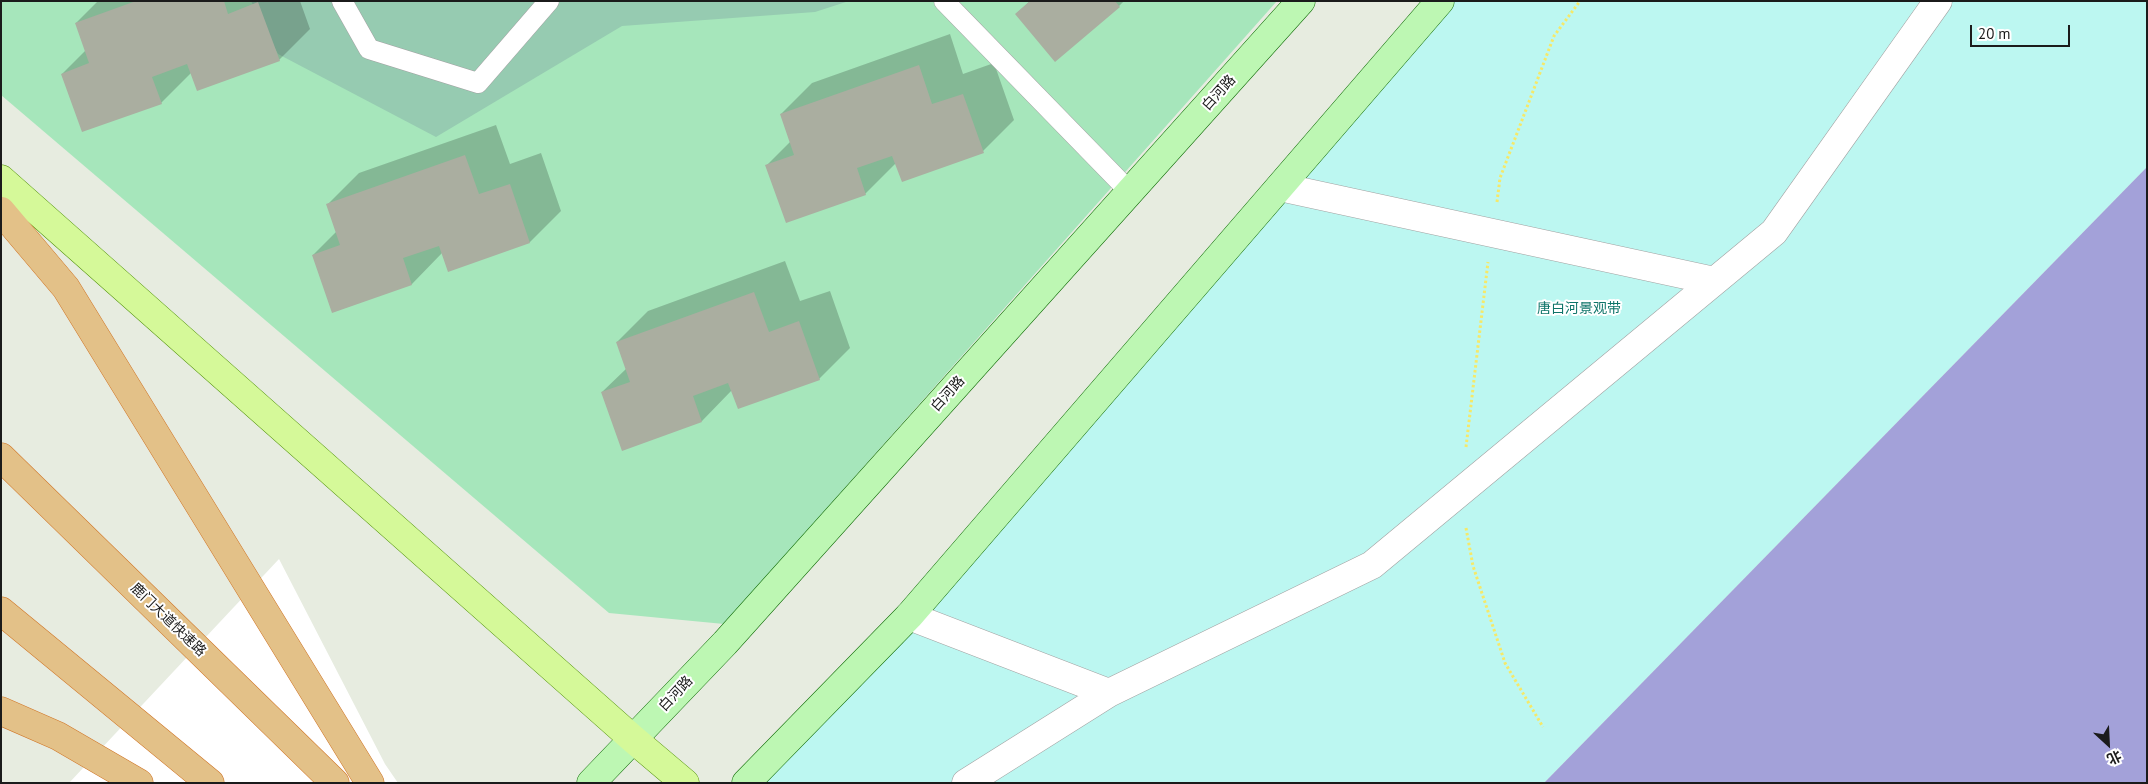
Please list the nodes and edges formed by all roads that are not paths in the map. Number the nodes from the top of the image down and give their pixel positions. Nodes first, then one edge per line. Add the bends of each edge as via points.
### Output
1 (342, 1) edge
2 (549, 1) edge
3 (944, 1) edge
4 (1301, 1) edge
5 (1440, 1) edge
6 (1938, 1) edge
7 (1, 179) edge
8 (1280, 187) junction
9 (1130, 192) junction
10 (1, 211) edge
11 (1714, 281) junction
12 (1, 457) edge
13 (1, 610) edge
14 (909, 616) junction
15 (1110, 693) junction
16 (1, 711) edge
17 (633, 739) junction
18 (139, 783) edge
19 (210, 783) edge
20 (334, 783) edge
21 (370, 783) edge
22 (591, 783) edge
23 (685, 783) edge
24 (746, 783) edge
25 (966, 783) edge

1 - 2 lane via 369,49 478,83
3 - 9 lane
4 - 9 street, 白河路
5 - 8 street
6 - 11 street via 1774,232
7 - 17 main road
8 - 11 street
8 - 14 street
9 - 17 street, 白河路 via 731,635
10 - 21 highway via 66,288
11 - 15 street via 1372,565
12 - 20 highway, 鹿门大道快速路
13 - 19 highway
14 - 15 street
14 - 24 street
15 - 25 street
16 - 18 highway via 58,736
17 - 22 street, 白河路
17 - 23 main road

